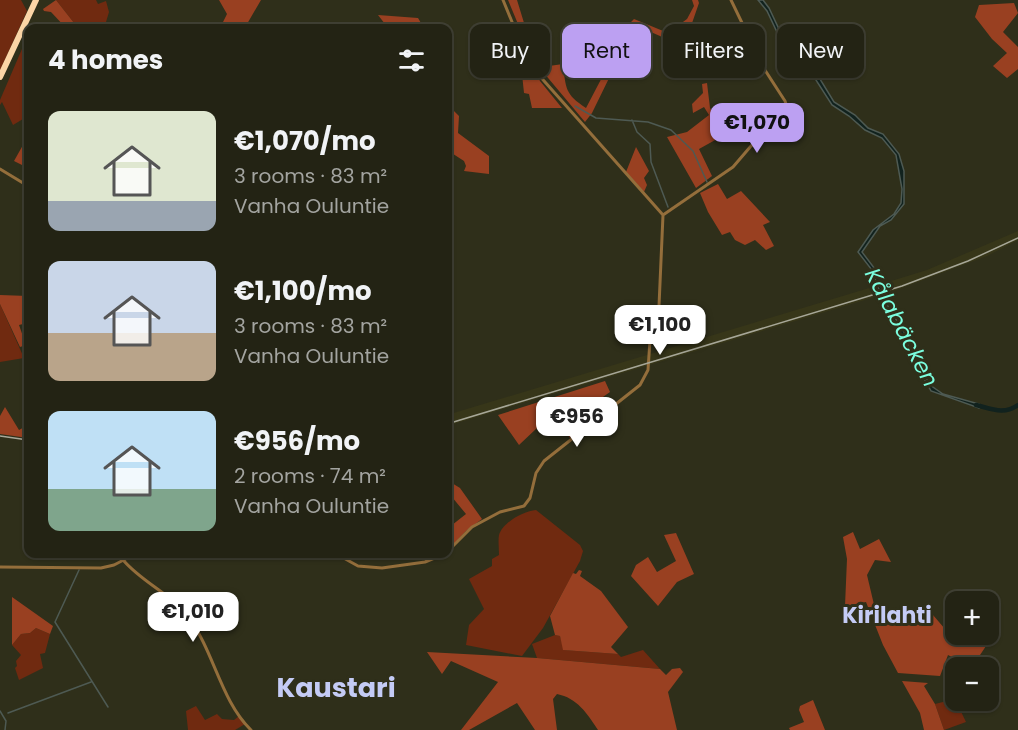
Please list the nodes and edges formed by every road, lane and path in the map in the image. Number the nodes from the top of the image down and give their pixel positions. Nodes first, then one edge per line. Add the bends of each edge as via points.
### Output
1 (36, 0) edge
2 (503, 0) edge
3 (730, 0) edge
4 (25, 24) edge
5 (24, 26) edge
6 (0, 77) edge
7 (0, 168) edge
8 (24, 183) edge
9 (663, 215) junction
10 (452, 548) edge
11 (129, 558) edge
12 (344, 558) edge
13 (434, 558) edge
14 (124, 561) junction
15 (0, 567) edge
16 (251, 730) edge

1 - 4 highway
2 - 9 street via 537,73
3 - 9 street via 750,47 785,101 788,116 751,146 734,167
5 - 6 highway
7 - 8 street
9 - 10 street via 661,290 643,381 544,461 524,506 500,512 472,527
11 - 14 street
12 - 13 street via 358,566 381,568
14 - 15 street via 101,568
14 - 16 street via 187,614 238,715

